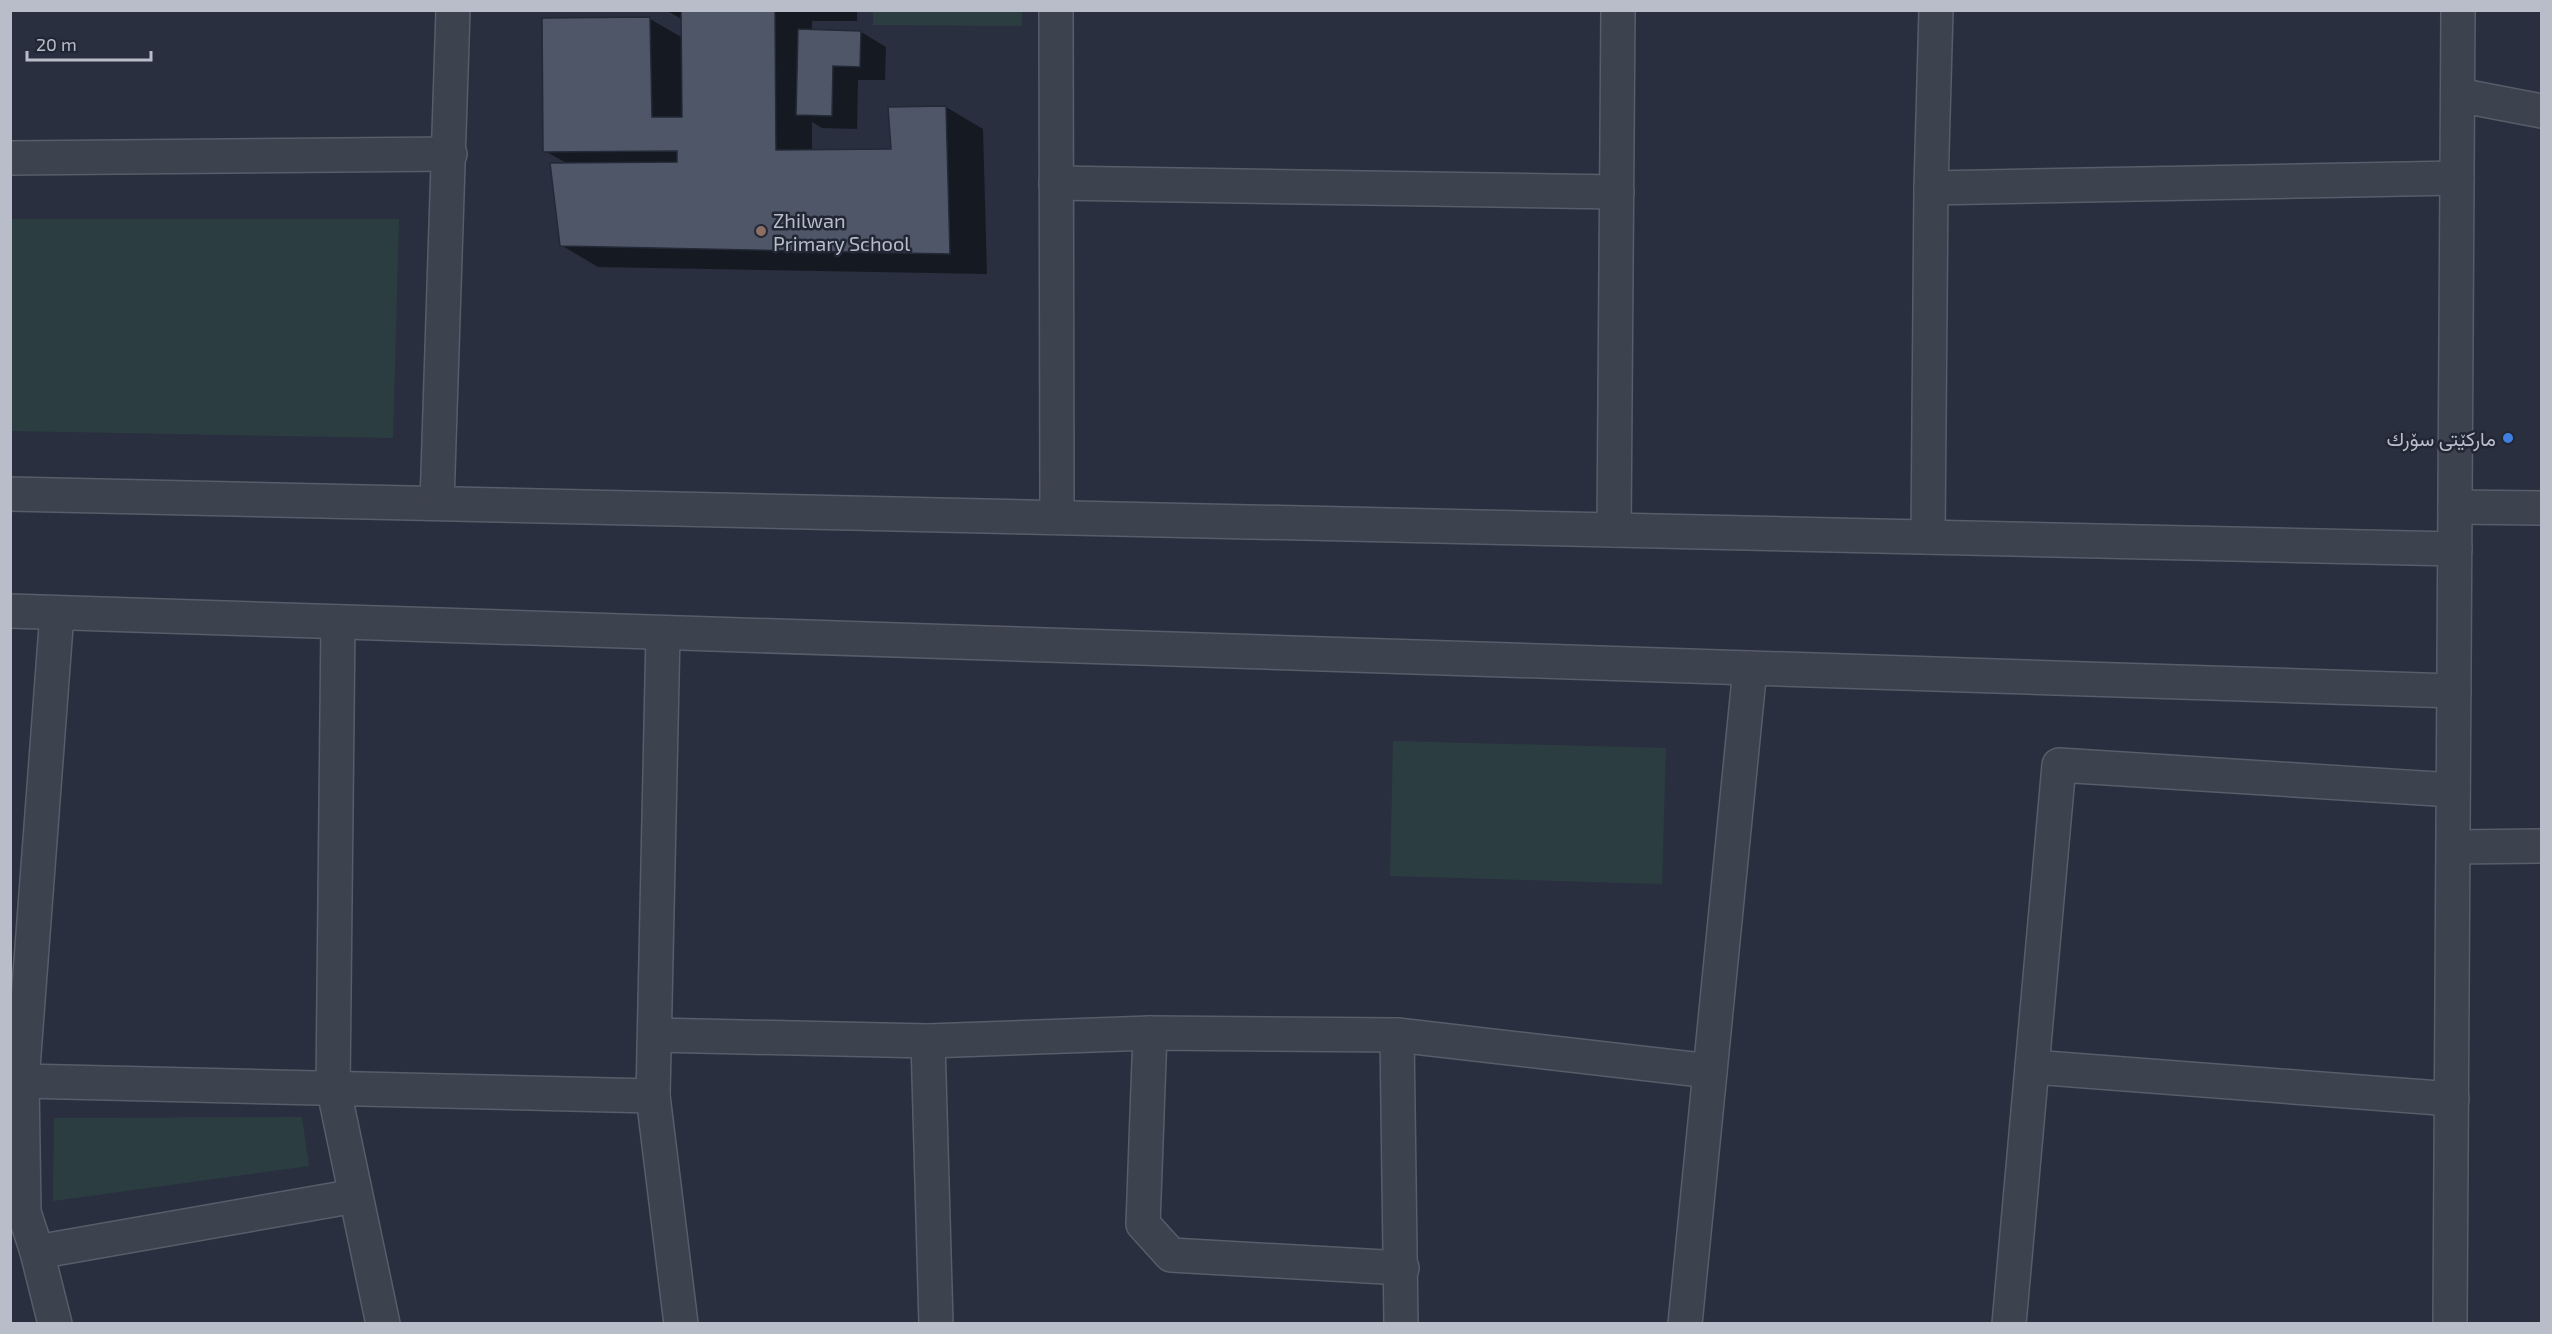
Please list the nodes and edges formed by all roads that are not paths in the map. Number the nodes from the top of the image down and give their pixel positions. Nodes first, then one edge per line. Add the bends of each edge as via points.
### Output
1 (453, 10) edge
2 (1056, 10) edge
3 (1618, 10) edge
4 (1936, 10) edge
5 (2458, 10) edge
6 (2458, 95) junction
7 (2541, 111) edge
8 (450, 154) junction
9 (10, 158) edge
10 (2457, 178) junction
11 (1056, 183) junction
12 (1931, 188) junction
13 (1617, 192) junction
14 (10, 494) edge
15 (437, 503) junction
16 (2455, 507) junction
17 (2541, 508) edge
18 (1057, 517) junction
19 (1614, 530) junction
20 (1928, 537) junction
21 (2455, 549) junction
22 (10, 611) edge
23 (57, 613) junction
24 (338, 622) junction
25 (663, 633) junction
26 (1750, 668) junction
27 (2454, 691) junction
28 (2453, 790) junction
29 (2541, 846) edge
30 (2454, 847) junction
31 (1150, 1033) junction
32 (655, 1035) junction
33 (1397, 1035) junction
34 (928, 1041) junction
35 (2032, 1067) junction
36 (1710, 1071) junction
37 (22, 1080) junction
38 (333, 1086) junction
39 (652, 1096) junction
40 (2452, 1099) junction
41 (354, 1196) junction
42 (37, 1252) junction
43 (1402, 1268) junction
44 (55, 1323) edge
45 (383, 1323) edge
46 (681, 1323) edge
47 (936, 1323) edge
48 (1401, 1323) edge
49 (1685, 1323) edge
50 (2009, 1323) edge
51 (2450, 1323) edge

1 - 8 street
2 - 11 street
3 - 13 street
4 - 12 street
5 - 6 street
6 - 7 street
6 - 10 street
8 - 9 street
8 - 15 street
10 - 12 street
10 - 16 street
11 - 13 street
11 - 18 street
12 - 20 street
13 - 19 street
14 - 15 street
15 - 18 street
16 - 17 street
16 - 21 street
18 - 19 street
19 - 20 street
20 - 21 street
21 - 27 street
22 - 23 street
23 - 24 street
23 - 37 street
24 - 25 street
24 - 38 street
25 - 26 street
25 - 32 street
26 - 27 street
26 - 36 street
27 - 28 street
28 - 30 street
28 - 35 street via 2059,765
29 - 30 street
30 - 40 street
31 - 33 street
31 - 34 street
31 - 43 street via 1143,1224 1171,1255
32 - 34 street
32 - 39 street
33 - 36 street
33 - 43 street
34 - 47 street
35 - 40 street
35 - 50 street
36 - 49 street
37 - 38 street
37 - 42 street via 24,1212
38 - 39 street
38 - 41 street
39 - 46 street
40 - 51 street
41 - 42 street
41 - 45 street
42 - 44 street
43 - 48 street

